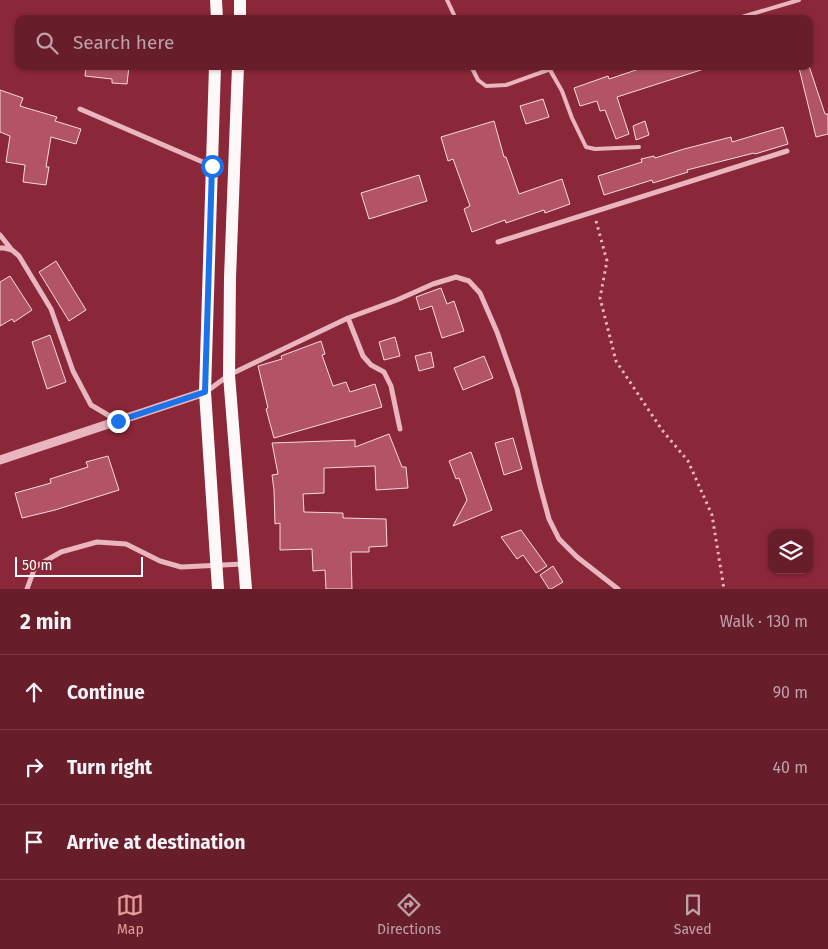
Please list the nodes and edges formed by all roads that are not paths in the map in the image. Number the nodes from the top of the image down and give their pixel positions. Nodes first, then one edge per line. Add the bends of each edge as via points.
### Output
1 (216, 0) edge
2 (240, 0) edge
3 (448, 0) edge
4 (799, 0) edge
5 (217, 15) edge
6 (240, 15) edge
7 (454, 15) edge
8 (748, 15) edge
9 (215, 70) edge
10 (238, 70) edge
11 (473, 70) edge
12 (550, 70) joint
13 (80, 110) dead end
14 (639, 147) dead end
15 (787, 151) dead end
16 (212, 166) junction
17 (0, 235) edge
18 (498, 242) dead end
19 (0, 248) edge
20 (12, 250) junction
21 (348, 318) junction
22 (230, 376) junction
23 (205, 392) junction
24 (118, 421) junction
25 (400, 429) dead end
26 (0, 460) edge
27 (244, 564) junction
28 (216, 565) junction
29 (27, 589) edge
30 (218, 589) edge
31 (246, 589) edge
32 (618, 589) edge

1 - 5 main road
2 - 6 main road
3 - 7 lane
4 - 8 lane
9 - 16 main road
10 - 22 main road
11 - 12 lane via 486,86 506,85
12 - 14 lane via 586,147
13 - 16 street
15 - 18 street
16 - 23 main road
17 - 20 street
19 - 20 street
20 - 24 street via 20,256 51,309 73,371 91,405
21 - 22 street
21 - 25 street via 363,356 384,372
21 - 32 street via 433,284 456,277 469,281 480,293 517,388 540,486 558,539
22 - 23 street
22 - 27 main road
23 - 24 street
23 - 28 main road
24 - 26 street
27 - 28 street
27 - 31 main road
28 - 29 street via 181,567 160,561 126,544 97,542 62,552 35,567
28 - 30 main road

